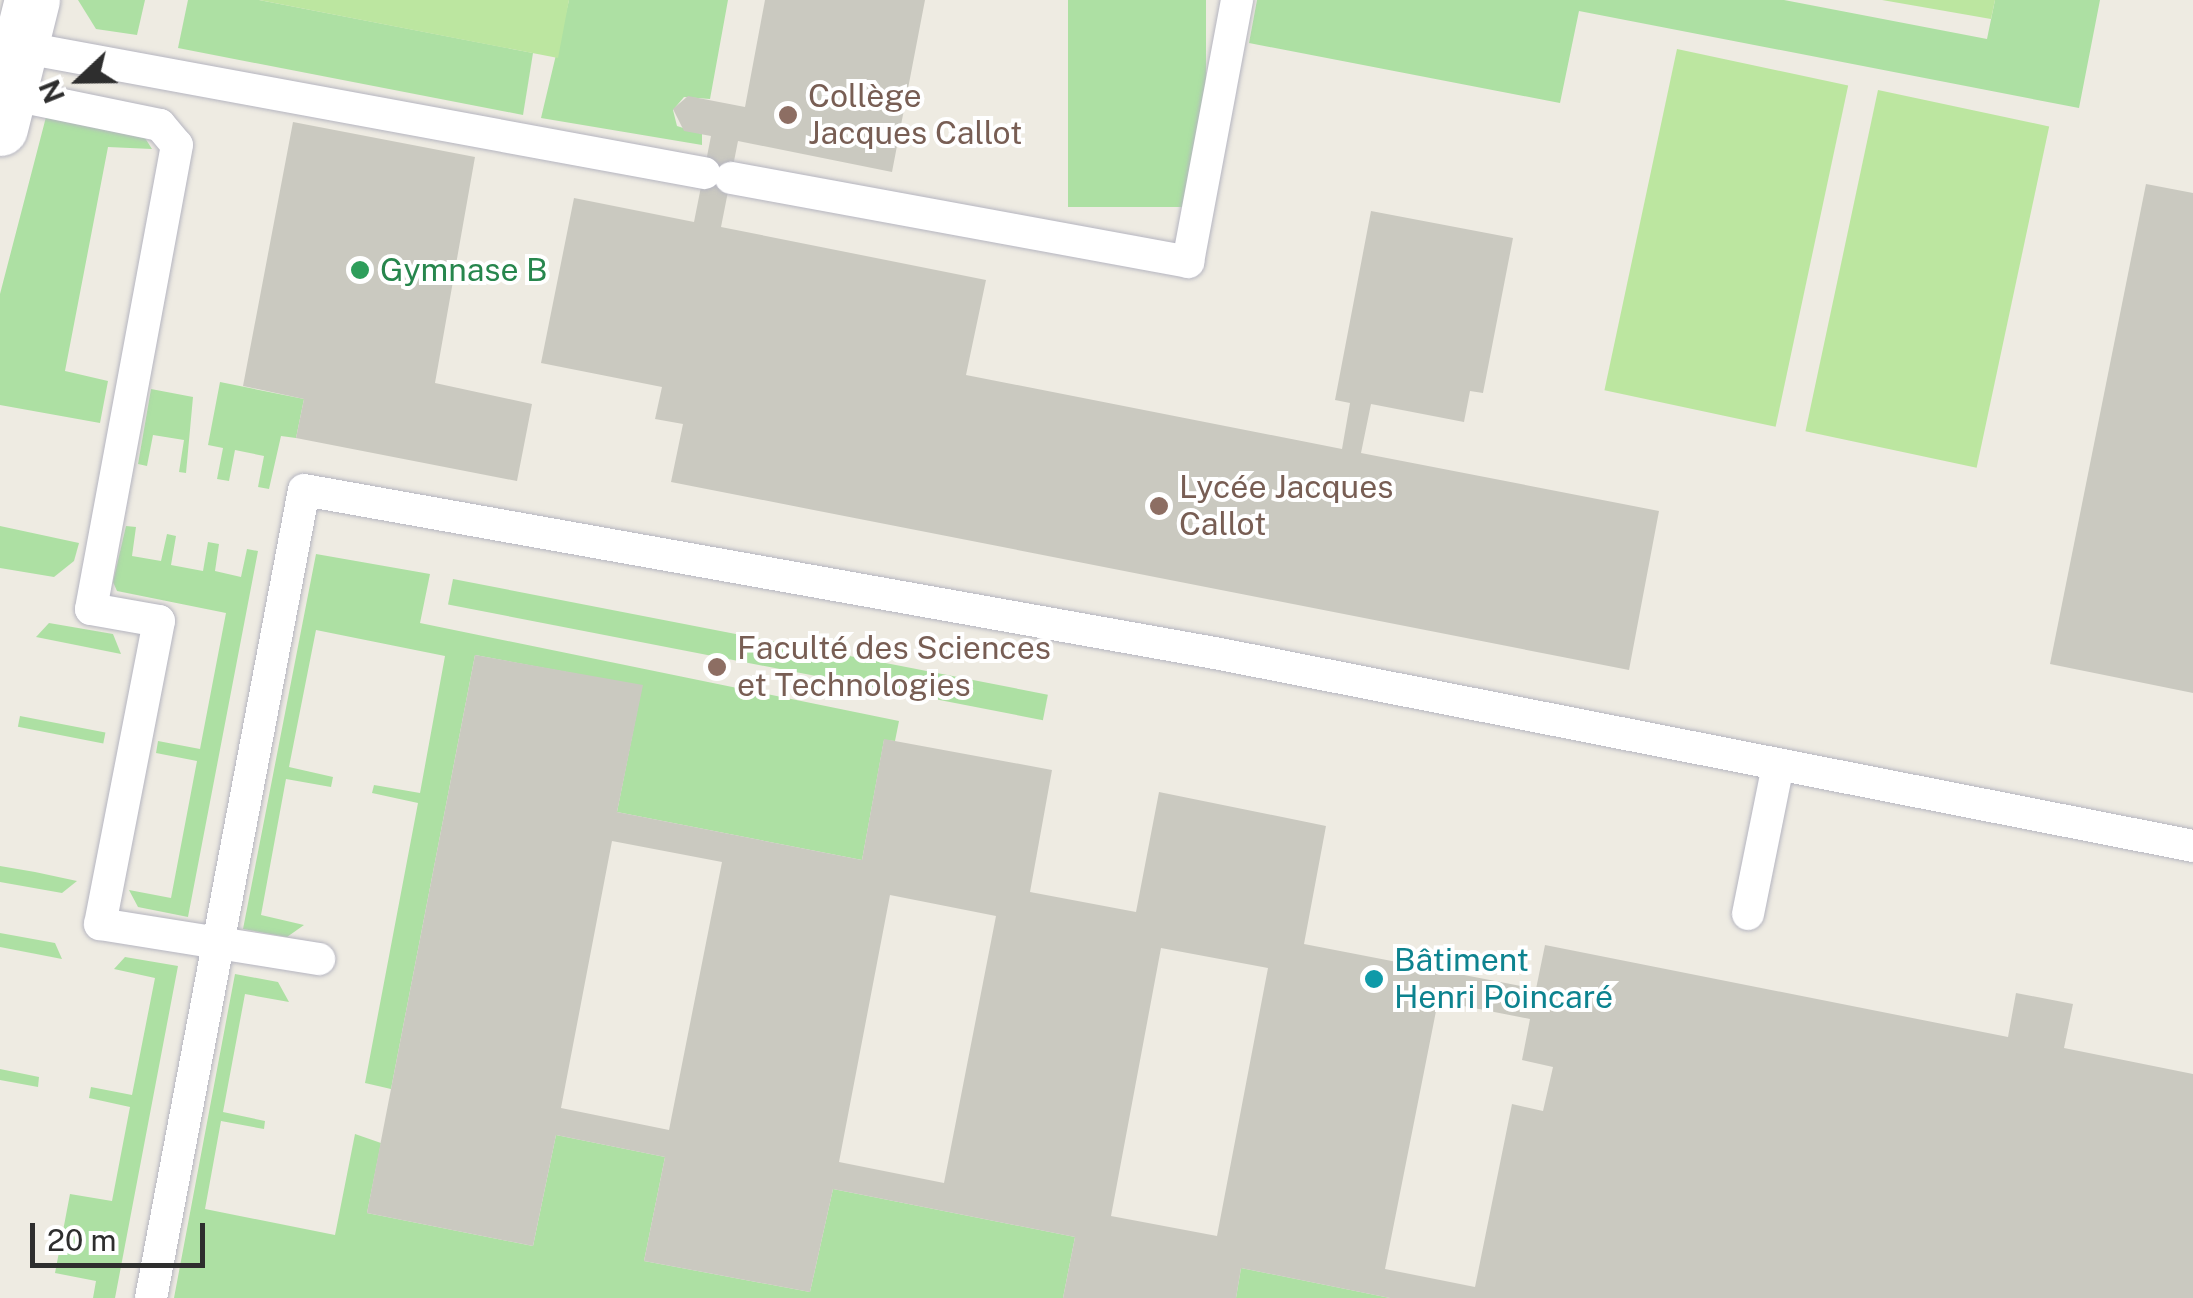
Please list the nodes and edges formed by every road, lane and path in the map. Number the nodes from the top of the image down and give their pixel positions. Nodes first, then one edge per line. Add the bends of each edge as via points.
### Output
1 (1236, 0) edge
2 (15, 67) edge
3 (1778, 765) junction
4 (2193, 846) edge
5 (1748, 914) dead end
6 (218, 942) junction
7 (318, 958) dead end
8 (151, 1298) edge

1 - 2 lane via 1188,262 717,175
2 - 6 lane via 160,125 177,145 91,608 159,621 100,924
3 - 4 lane
3 - 5 lane
3 - 6 lane via 1220,654 304,490
6 - 7 lane
6 - 8 lane

